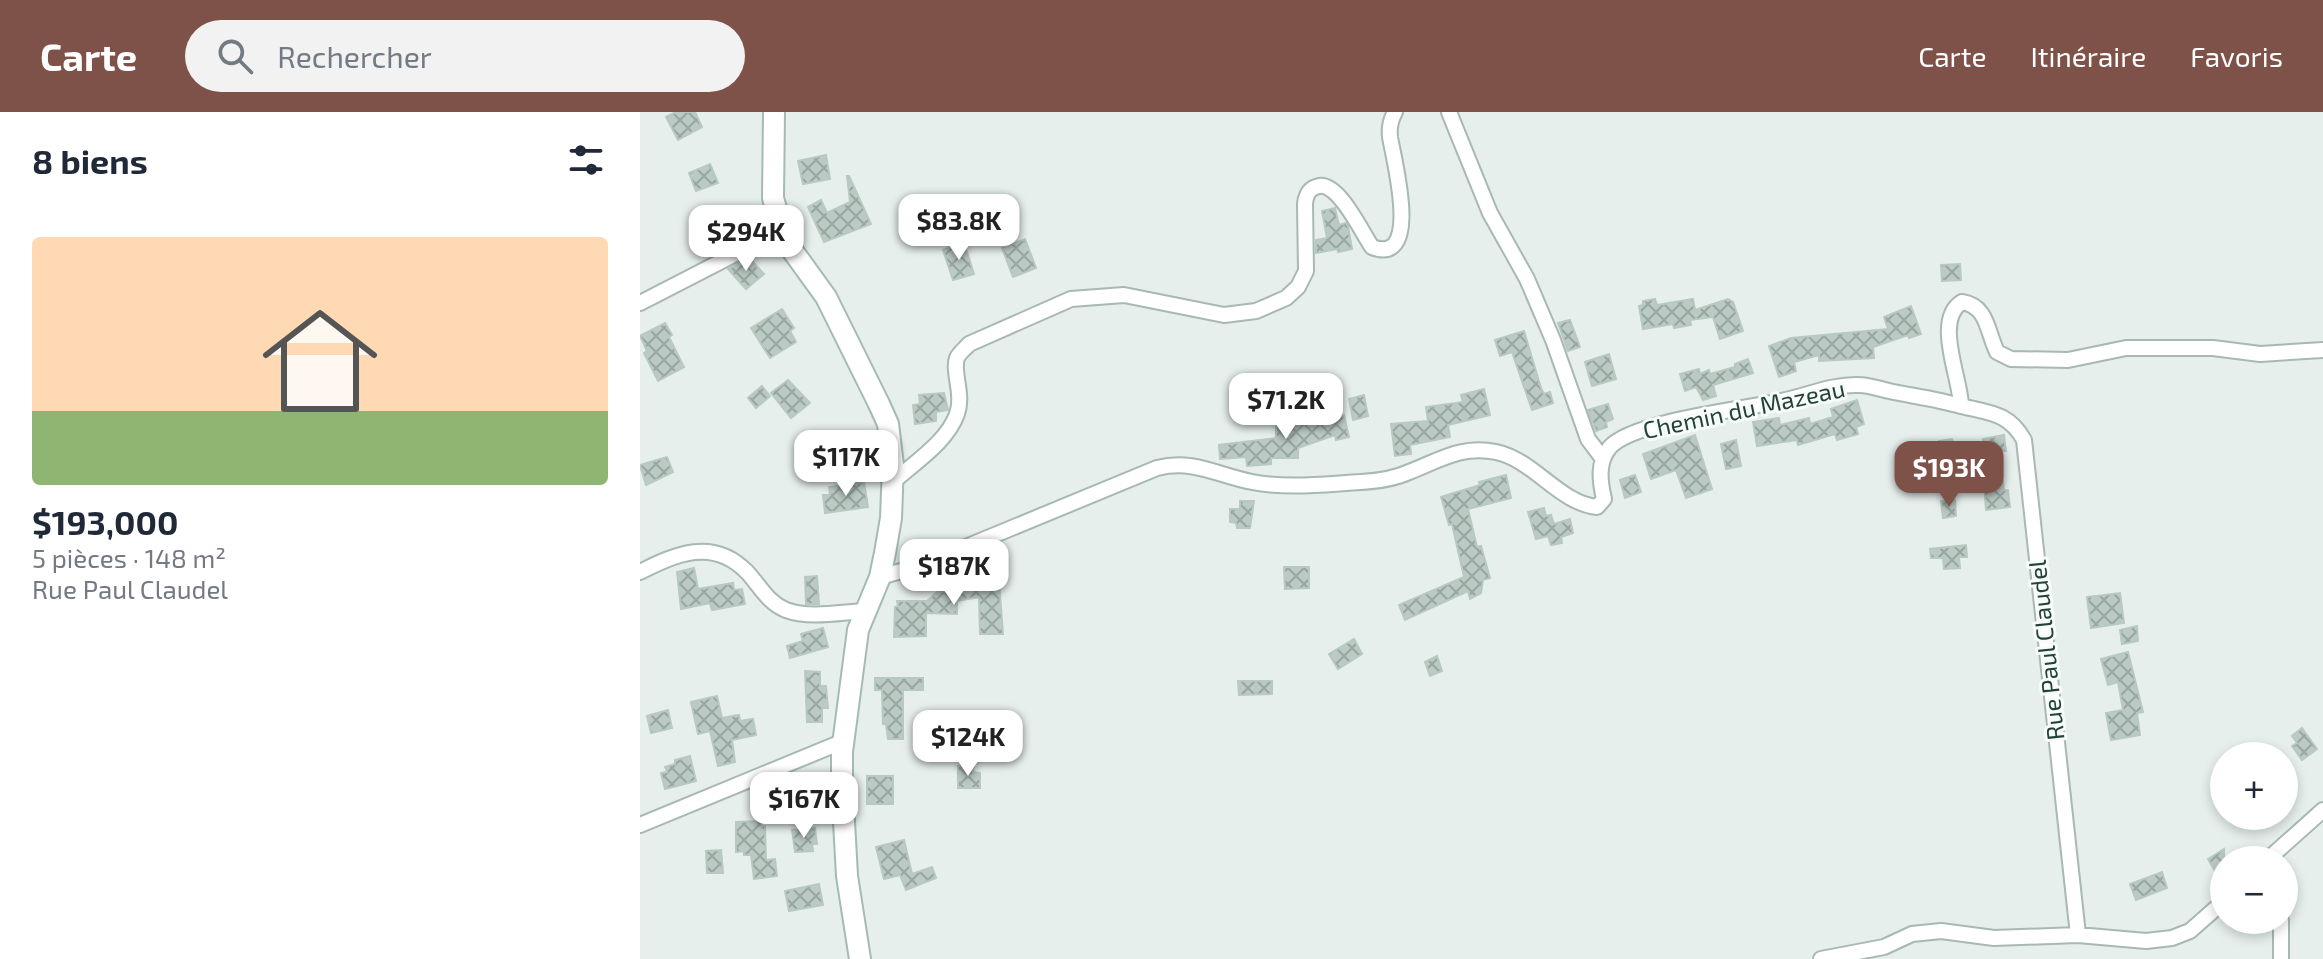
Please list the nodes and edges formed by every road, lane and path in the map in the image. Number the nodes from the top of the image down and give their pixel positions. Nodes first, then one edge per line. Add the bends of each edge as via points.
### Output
1 (774, 112) edge
2 (1395, 112) edge
3 (1449, 112) edge
4 (782, 230) junction
5 (640, 303) edge
6 (2323, 350) edge
7 (1961, 406) junction
8 (1603, 459) junction
9 (893, 482) junction
10 (640, 572) edge
11 (880, 577) junction
12 (866, 611) junction
13 (844, 741) junction
14 (2323, 810) edge
15 (640, 825) edge
16 (2283, 846) edge
17 (2210, 913) edge
18 (2281, 934) edge
19 (2078, 935) junction
20 (860, 959) edge
21 (1821, 959) edge
22 (2281, 959) edge

1 - 4 main road via 773,198
2 - 9 street via 1389,134 1402,207 1399,237 1392,247 1372,247 1336,190 1313,187 1305,204 1306,271 1286,298 1256,311 1224,315 1124,295 1071,299 988,335 957,357 961,391 951,428
3 - 8 street via 1490,213 1553,340 1588,439
4 - 5 street
4 - 9 main road via 826,297 888,424
6 - 7 street via 2260,354 2153,348 2068,360 2011,359 1997,352 1983,312 1962,302 1953,309 1948,334
7 - 8 street, Chemin du Mazeau via 1860,385 1830,388 1642,430 1610,447
7 - 19 street, Rue Paul Claudel via 2004,417 2024,440
8 - 11 street via 1599,479 1604,499 1597,507 1510,455 1494,451 1458,451 1376,481 1282,486 1172,464
9 - 11 main road
10 - 12 street via 683,553 715,553 733,561 786,610
11 - 12 main road
12 - 13 main road via 858,630
13 - 15 street
13 - 20 main road via 847,876
14 - 16 street
17 - 19 street via 2172,938
18 - 22 street
19 - 21 street via 1994,938 1941,931

